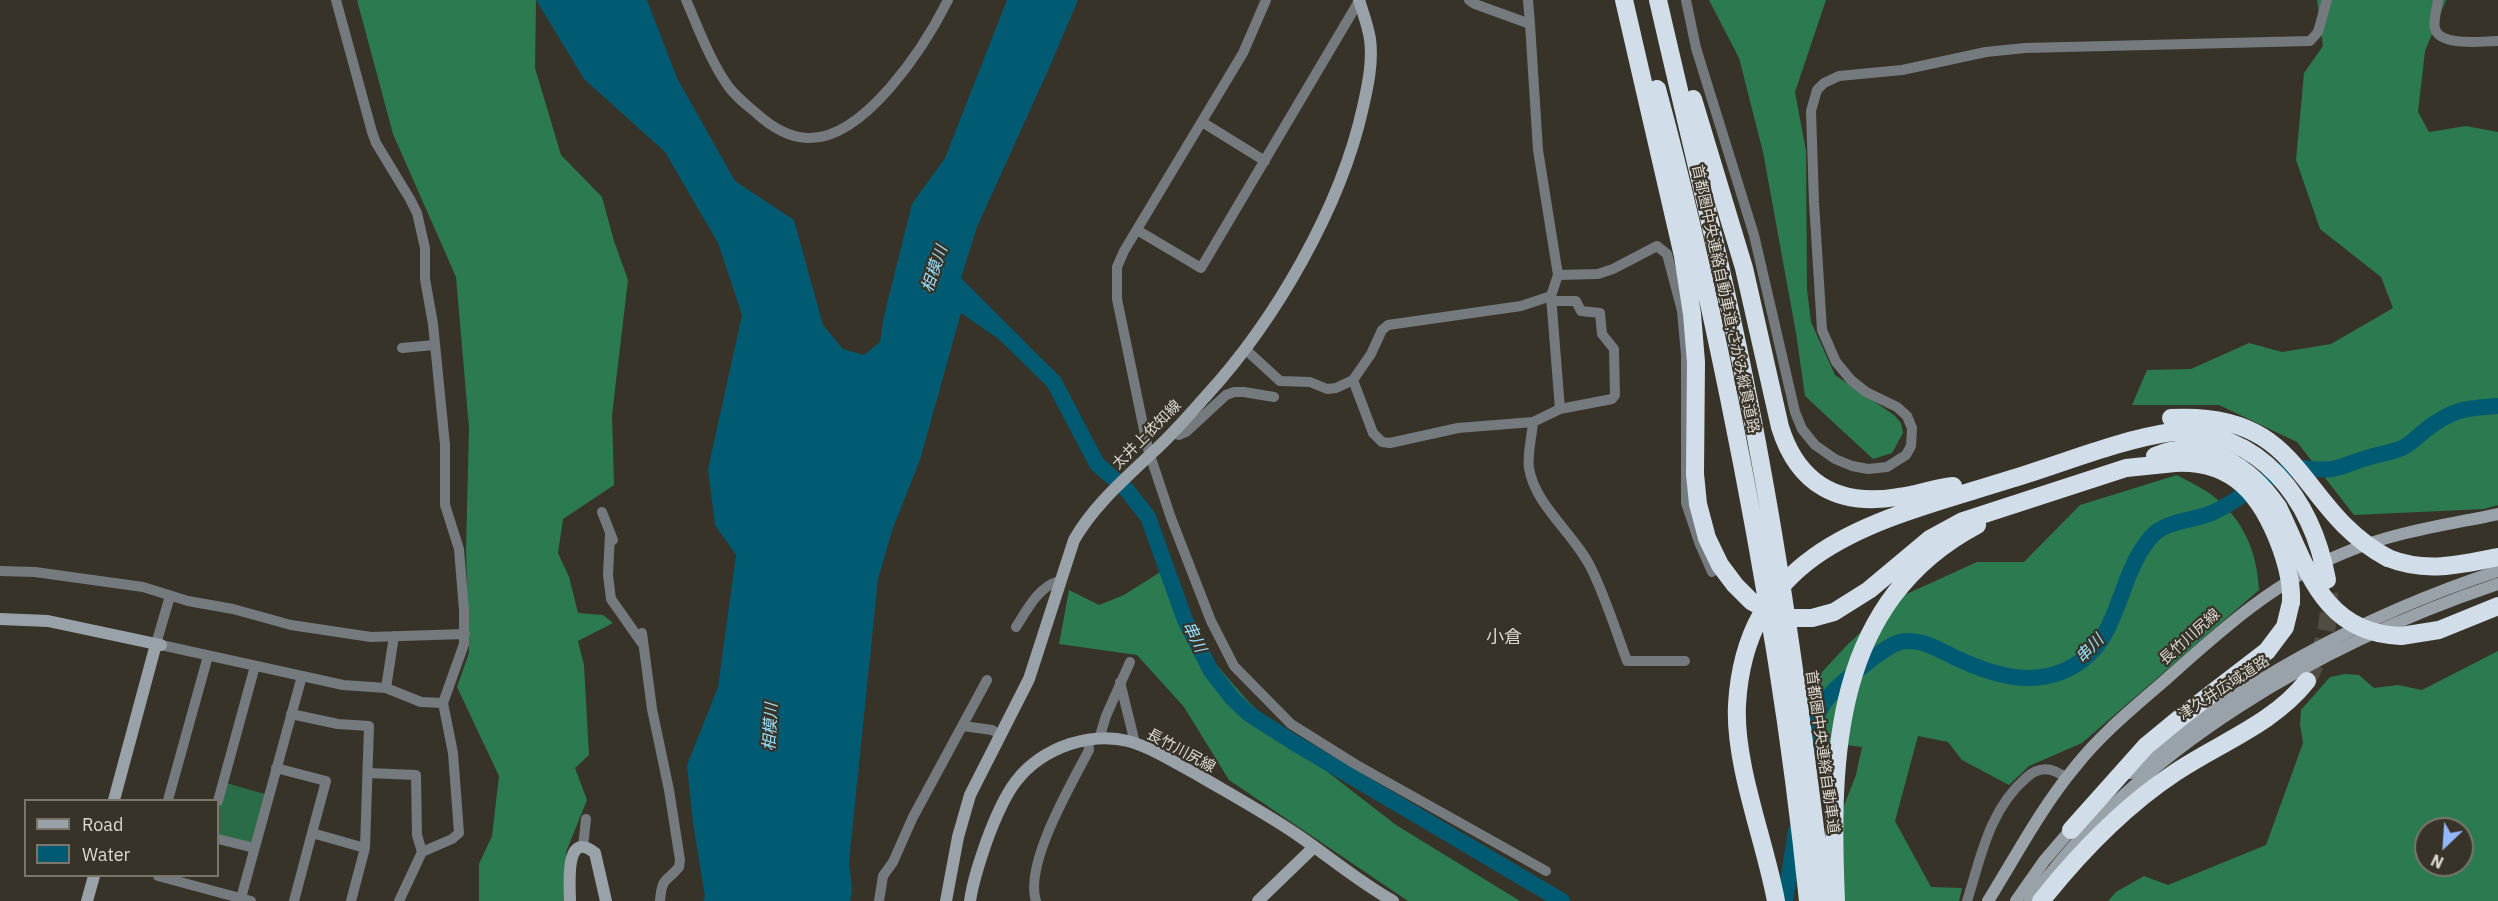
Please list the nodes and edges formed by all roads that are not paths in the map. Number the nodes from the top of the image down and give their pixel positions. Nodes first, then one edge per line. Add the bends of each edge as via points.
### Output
1 (336, 0) edge
2 (686, 0) edge
3 (948, 0) edge
4 (1266, 0) edge
5 (1469, 0) edge
6 (1528, 0) edge
7 (1624, 0) edge
8 (1633, 0) edge
9 (1658, 0) edge
10 (1663, 0) edge
11 (1686, 0) edge
12 (2327, 0) edge
13 (2438, 0) edge
14 (1359, 1) edge
15 (1530, 24) junction
16 (2498, 41) edge
17 (1202, 122) junction
18 (1264, 161) junction
19 (1137, 230) junction
20 (1558, 275) junction
21 (1551, 299) junction
22 (434, 345) junction
23 (402, 348) dead end
24 (1245, 349) junction
25 (1353, 380) junction
26 (1274, 397) dead end
27 (1560, 409) junction
28 (1533, 422) junction
29 (2172, 425) junction
30 (1172, 433) junction
31 (1148, 457) junction
32 (2174, 457) junction
33 (2009, 480) junction
34 (2024, 501) junction
35 (602, 512) dead end
36 (2498, 513) edge
37 (610, 534) junction
38 (615, 546) dead end
39 (2498, 557) edge
40 (0, 571) edge
41 (2498, 571) edge
42 (1712, 572) dead end
43 (2327, 580) tunnel mouth
44 (1059, 581) junction
45 (2498, 584) edge
46 (170, 596) junction
47 (2498, 606) edge
48 (1776, 608) junction
49 (0, 619) edge
50 (1016, 627) dead end
51 (642, 633) dead end
52 (465, 634) junction
53 (394, 636) junction
54 (159, 644) junction
55 (645, 648) junction
56 (208, 656) junction
57 (1686, 661) dead end
58 (1130, 662) dead end
59 (255, 666) junction
60 (302, 676) junction
61 (987, 680) dead end
62 (2307, 681) tunnel mouth
63 (1120, 682) junction
64 (386, 688) junction
65 (443, 702) junction
66 (291, 714) junction
67 (963, 726) junction
68 (1000, 735) junction
69 (1094, 739) junction
70 (1135, 743) junction
71 (276, 768) junction
72 (368, 773) junction
73 (2066, 778) junction
74 (115, 799) edge
75 (169, 799) edge
76 (219, 799) edge
77 (586, 819) dead end
78 (2071, 830) junction
79 (312, 833) junction
80 (219, 839) edge
81 (583, 847) junction
82 (1314, 847) junction
83 (254, 848) junction
84 (365, 848) junction
85 (422, 852) junction
86 (1546, 871) dead end
87 (94, 877) edge
88 (162, 877) edge
89 (246, 900) edge
90 (87, 901) edge
91 (294, 901) edge
92 (351, 901) edge
93 (399, 901) edge
94 (570, 901) edge
95 (606, 901) edge
96 (660, 901) edge
97 (879, 901) edge
98 (946, 901) edge
99 (970, 901) edge
100 (1036, 901) edge
101 (1258, 901) edge
102 (1393, 901) edge
103 (1776, 901) edge
104 (1808, 901) edge
105 (1824, 901) edge
106 (1836, 901) edge
107 (1967, 901) edge
108 (1988, 901) edge
109 (2016, 901) edge
110 (2030, 901) edge
111 (2041, 901) edge

1 - 22 street via 376,143 417,213 425,248
2 - 3 street via 732,90 782,132 812,138 841,131 872,106 904,72
4 - 17 street via 1243,53
5 - 15 street
6 - 15 street
7 - 34 highway via 1687,278 1695,343 1696,489 1703,525 1729,578 1751,601 1773,613 1812,618 1834,612 1861,596 1912,552 1948,528
8 - 48 highway, 首都圏中央連絡自動車道;さがみ縦貫道路 via 1711,313
9 - 48 highway, 首都圏中央連絡自動車道;さがみ縦貫道路 via 1758,447
10 - 33 highway via 1744,268 1780,427 1798,466 1838,495 1861,500
11 - 12 street via 1754,235 1795,412 1802,429 1826,454 1868,469 1887,466 1906,454 1911,446 1912,428 1902,411 1851,380 1836,362 1824,336 1811,111 1817,90 1839,76 1902,70 2025,48 2310,41 2318,32
13 - 16 street via 2434,23 2442,37 2450,41
14 - 18 street
14 - 24 main road, 太井上依知線 via 1370,41 1369,83 1347,162 1301,263
15 - 20 street via 1538,150
17 - 18 street
17 - 19 street
18 - 19 street via 1202,268
19 - 31 street via 1117,267 1117,299
20 - 21 street
20 - 42 street via 1598,274 1657,246 1667,254 1682,311 1686,355 1686,503
21 - 25 street via 1388,325
21 - 27 street
21 - 27 street via 1576,301 1581,311 1600,313 1602,334 1614,349 1612,399
22 - 23 street
22 - 52 street via 445,445 445,505 459,549
24 - 25 street via 1280,381 1310,382 1327,389
24 - 30 main road, 太井上依知線
25 - 28 street via 1373,433 1382,442 1458,428
26 - 30 street via 1234,392 1219,399 1186,432
27 - 28 street
28 - 57 street via 1528,466 1532,480 1539,496 1593,571 1627,661
29 - 33 highway via 2154,423 2103,450
29 - 39 highway, bridge via 2199,417 2218,419 2263,436 2293,462 2345,528 2364,545 2388,558 2436,568
29 - 43 highway, bridge via 2224,438 2272,468 2310,526
30 - 31 main road, 太井上依知線
31 - 44 main road, 太井上依知線 via 1082,525
31 - 86 street via 1211,621 1233,666 1254,688 1308,735
32 - 34 highway
32 - 47 highway, bridge via 2214,454 2258,481 2278,507 2309,576 2328,604 2367,631 2401,636 2439,630
32 - 78 highway, bridge via 2212,467 2239,481 2255,497 2273,528 2290,579 2291,602 2285,627 2267,651 2146,746
33 - 103 highway via 1873,523 1830,545 1803,565 1775,596 1755,631 1743,664 1737,700 1738,728 1741,756
34 - 106 highway via 1968,530 1930,556 1881,611 1865,641 1841,721
35 - 37 street
36 - 73 main road, 長竹川尻線 via 2373,542 2328,559 2273,590 2235,618 2119,721
37 - 38 street
37 - 55 street via 610,599
40 - 46 street via 143,587
41 - 78 main road, 津久井広域道路 via 2345,633 2271,674 2165,745 2117,784
44 - 50 street via 1037,595
44 - 68 main road, 太井上依知線 via 1029,679
45 - 110 main road, 津久井広域道路 via 2354,644 2288,679 2209,729 2110,807 2066,854
46 - 53 street via 291,626 371,637
46 - 54 street
48 - 104 highway
48 - 105 highway, 首都圏中央連絡自動車道 via 1809,776
49 - 54 main road via 48,621
51 - 55 street
52 - 53 street
52 - 65 street
53 - 64 street
54 - 56 street
54 - 74 main road
55 - 96 street via 652,709 680,860 679,867 662,884
56 - 59 street
56 - 75 street
58 - 63 street
59 - 60 street
59 - 76 street
60 - 64 street via 342,685
60 - 66 street
61 - 67 street
62 - 111 highway via 2265,720 2177,771 2129,807 2097,836
63 - 69 street
63 - 70 street
64 - 65 street via 421,702
65 - 85 street via 453,753 459,833
66 - 71 street
66 - 72 street via 369,726
67 - 68 street
67 - 97 street via 893,862 882,876
68 - 98 main road, 太井上依知線 via 970,795
69 - 70 main road, 長竹川尻線
69 - 99 main road, 長竹川尻線 via 1046,755 1011,786 995,818
69 - 100 street via 1051,825 1033,884
70 - 82 main road, 長竹川尻線 via 1207,780
71 - 79 street via 326,781
71 - 83 street
72 - 84 street
72 - 85 street via 416,775 417,835
73 - 107 street via 2042,768 2013,789 1993,819
73 - 108 main road, 長竹川尻線
77 - 81 street
78 - 109 main road, 津久井広域道路
79 - 84 street
79 - 91 street
80 - 83 street
81 - 94 main road via 569,861
81 - 95 main road via 595,853
82 - 101 main road
82 - 102 main road, 長竹川尻線
83 - 89 street
84 - 92 street
85 - 93 street
87 - 90 main road
88 - 89 street

